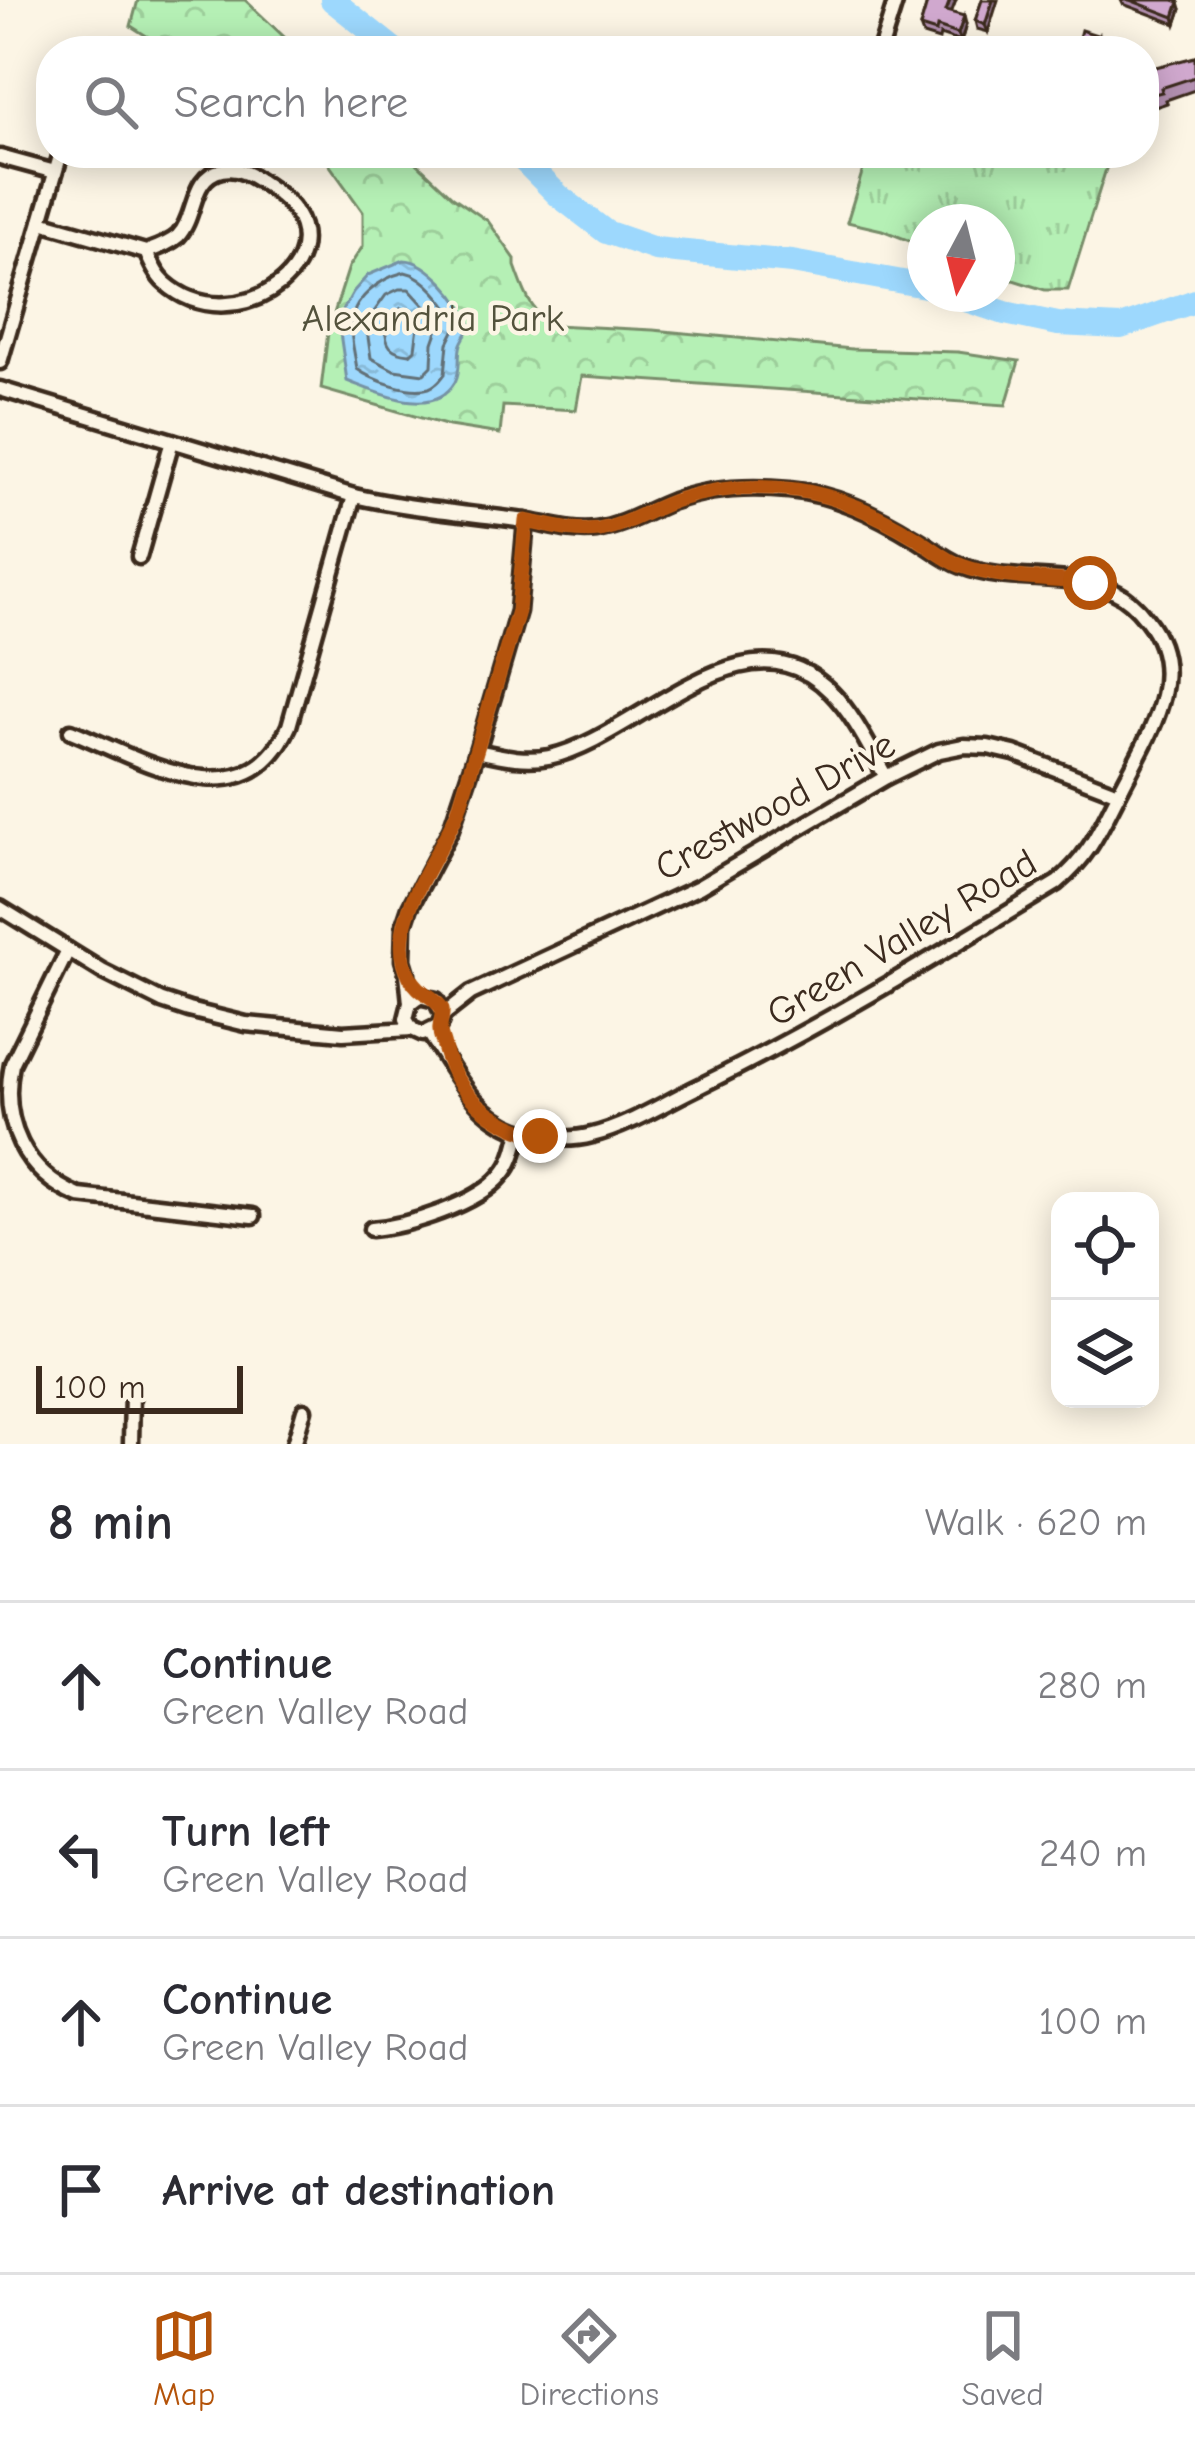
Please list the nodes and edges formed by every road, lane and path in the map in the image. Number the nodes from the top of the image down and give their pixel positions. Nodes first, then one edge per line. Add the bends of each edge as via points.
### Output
1 (896, 0) edge
2 (885, 36) edge
3 (0, 157) edge
4 (36, 167) edge
5 (40, 168) edge
6 (56, 168) edge
7 (55, 172) junction
8 (41, 222) junction
9 (146, 252) junction
10 (0, 362) edge
11 (0, 389) edge
12 (172, 441) junction
13 (354, 496) junction
14 (526, 521) junction
15 (139, 557) dead end
16 (70, 731) dead end
17 (477, 751) junction
18 (886, 777) junction
19 (1118, 793) junction
20 (0, 908) edge
21 (68, 950) junction
22 (407, 973) junction
23 (407, 1008) junction
24 (435, 1014) junction
25 (412, 1029) junction
26 (365, 1033) junction
27 (520, 1131) junction
28 (253, 1216) dead end
29 (371, 1229) dead end
30 (132, 1393) dead end
31 (304, 1410) dead end
32 (131, 1444) edge
33 (293, 1444) edge

1 - 2 street
3 - 4 street
5 - 7 street
6 - 7 street
7 - 8 street
8 - 9 street
8 - 10 street
9 - 9 street via 164,283 182,294 237,304 283,282 301,256 303,231 283,197 246,172 224,169 204,180 177,237
11 - 12 street, Green Valley Road
12 - 13 street, Green Valley Road
12 - 15 street
13 - 14 street, Green Valley Road
13 - 16 street via 289,726 264,763 243,775 191,778
14 - 17 street via 518,611
14 - 19 street, Green Valley Road via 600,530 705,493 796,490 860,508 963,567 1116,592 1156,631 1167,679
17 - 18 street via 527,760 568,752 708,674 771,663 833,693
17 - 22 street via 451,830 410,907 402,945
18 - 19 street, Crestwood Drive via 939,751 988,747
18 - 24 street, Crestwood Drive via 700,887
19 - 27 street, Green Valley Road via 1079,865 1057,884 785,1045 592,1136
20 - 21 street
21 - 26 street via 162,1001 215,1018
21 - 28 street via 8,1080 11,1122 30,1161 79,1196
22 - 23 street
22 - 24 street, Green Valley Road
23 - 24 street, Crestwood Drive
23 - 25 street
23 - 26 street
24 - 25 street
24 - 27 street, Green Valley Road via 466,1092
25 - 26 street
27 - 29 street via 505,1173 488,1189 424,1219
30 - 32 street
31 - 33 street

